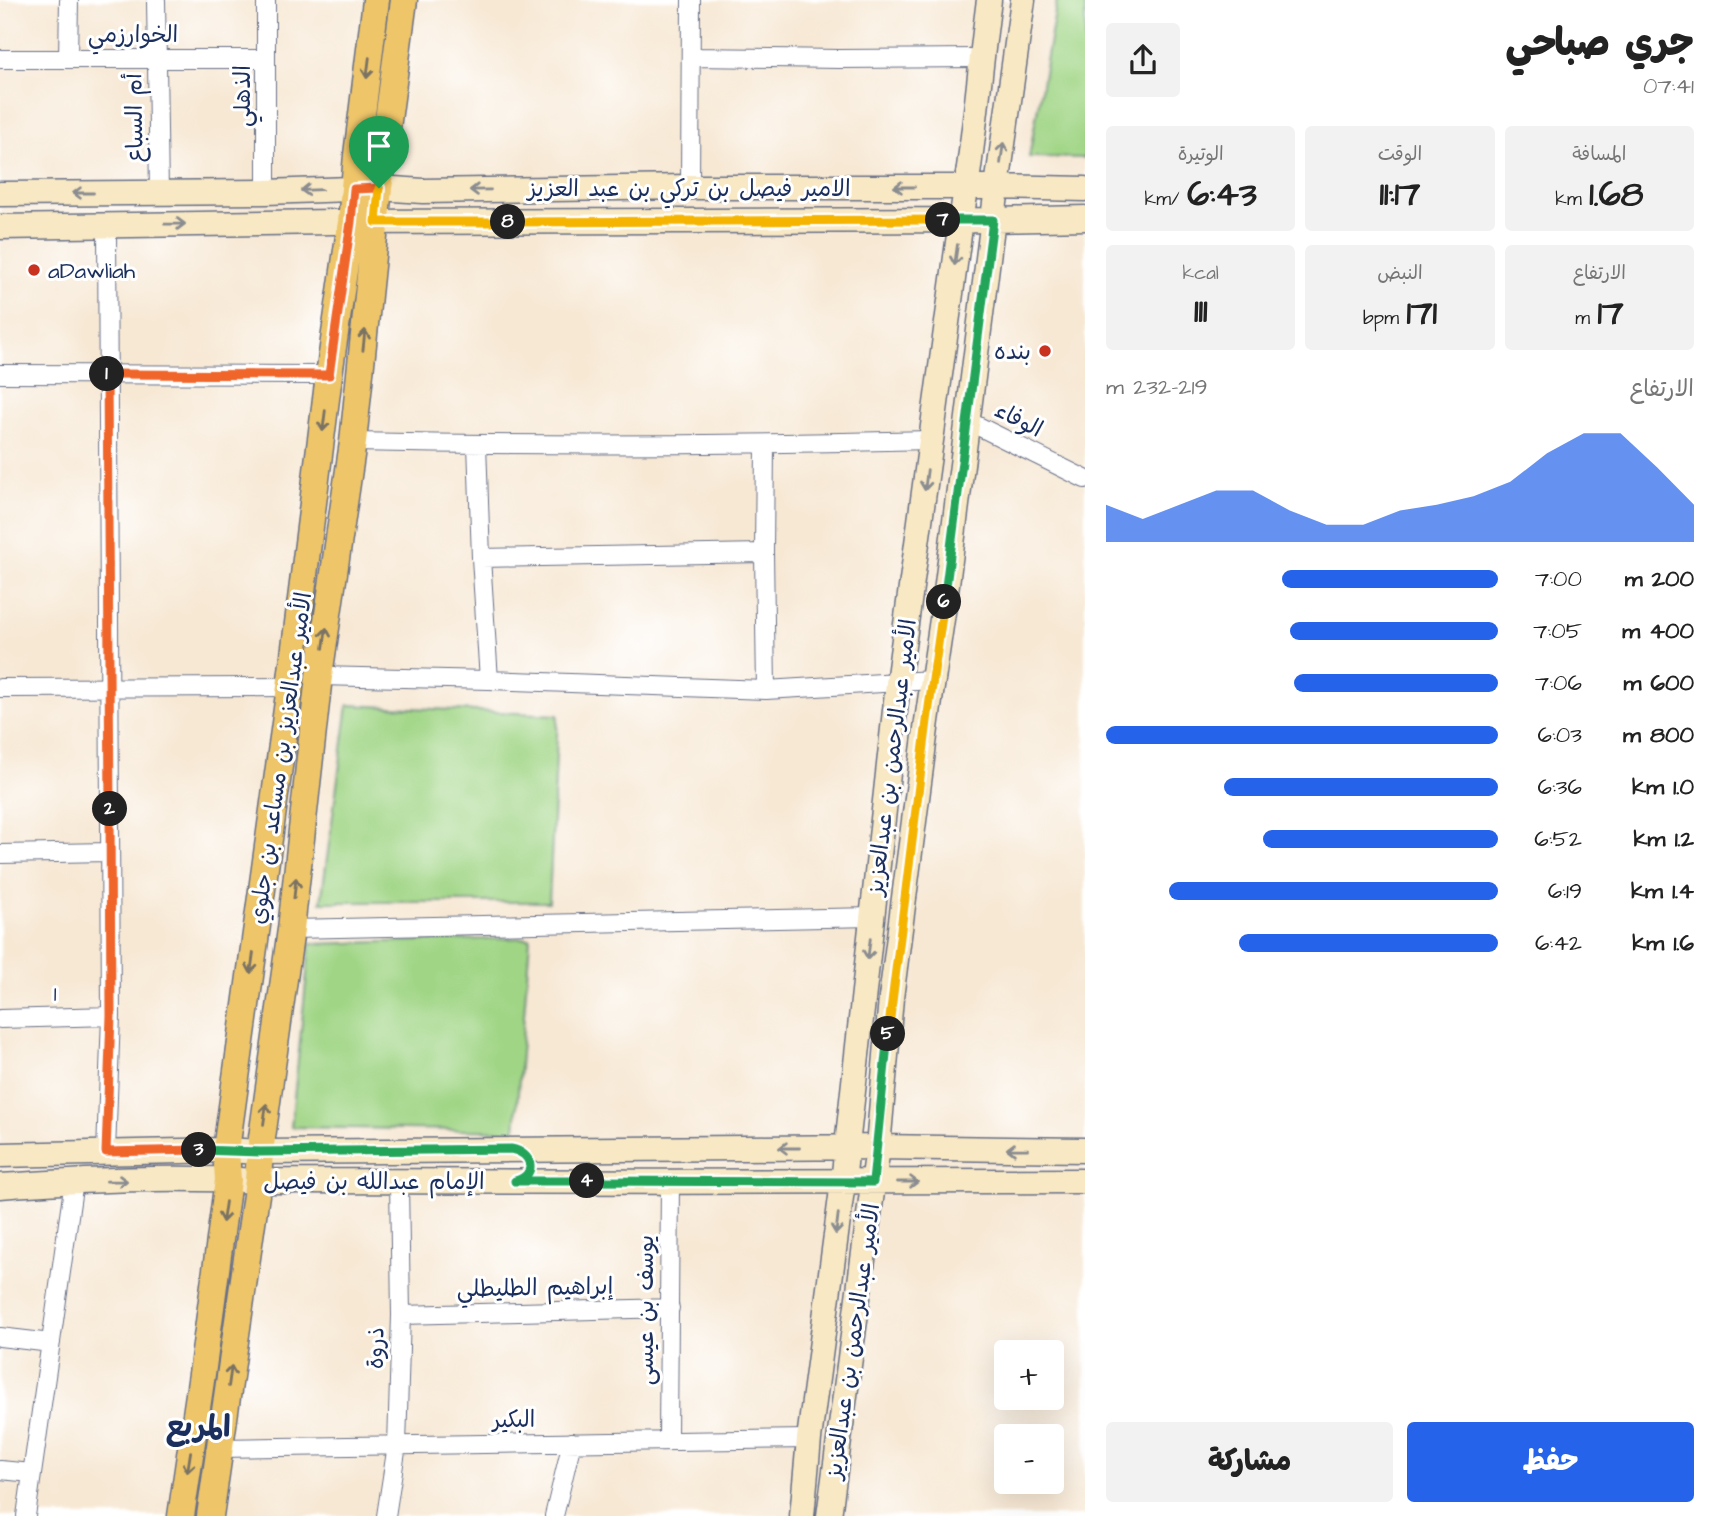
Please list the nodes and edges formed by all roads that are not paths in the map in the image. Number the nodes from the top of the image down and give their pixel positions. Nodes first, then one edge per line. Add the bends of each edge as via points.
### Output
1 (69, 0) edge
2 (156, 0) edge
3 (266, 0) edge
4 (376, 0) edge
5 (404, 0) edge
6 (691, 0) edge
7 (989, 0) edge
8 (1023, 0) edge
9 (691, 57) junction
10 (981, 58) junction
11 (0, 59) edge
12 (68, 59) junction
13 (157, 59) junction
14 (266, 59) junction
15 (690, 187) junction
16 (966, 187) junction
17 (997, 187) junction
18 (366, 188) junction
19 (1085, 189) edge
20 (266, 192) junction
21 (159, 193) junction
22 (0, 194) edge
23 (1085, 218) edge
24 (961, 220) junction
25 (993, 220) junction
26 (363, 222) junction
27 (107, 225) junction
28 (0, 227) edge
29 (107, 373) junction
30 (0, 374) edge
31 (329, 375) junction
32 (968, 421) junction
33 (931, 440) junction
34 (354, 442) junction
35 (477, 444) junction
36 (765, 444) junction
37 (1085, 480) edge
38 (764, 553) junction
39 (481, 558) junction
40 (319, 676) junction
41 (489, 680) junction
42 (932, 680) junction
43 (898, 683) junction
44 (290, 687) junction
45 (0, 688) edge
46 (109, 688) junction
47 (766, 690) junction
48 (110, 852) junction
49 (0, 854) edge
50 (873, 918) junction
51 (291, 929) junction
52 (111, 1016) junction
53 (0, 1019) edge
54 (846, 1147) junction
55 (878, 1147) junction
56 (511, 1149) junction
57 (586, 1149) junction
58 (226, 1150) junction
59 (1085, 1150) edge
60 (106, 1152) junction
61 (260, 1152) junction
62 (0, 1155) edge
63 (228, 1180) junction
64 (74, 1181) junction
65 (258, 1181) junction
66 (399, 1181) junction
67 (515, 1181) junction
68 (590, 1181) junction
69 (670, 1181) junction
70 (1085, 1181) edge
71 (843, 1182) junction
72 (873, 1182) junction
73 (0, 1186) edge
74 (670, 1308) junction
75 (401, 1315) junction
76 (0, 1337) edge
77 (51, 1343) junction
78 (809, 1439) junction
79 (668, 1440) junction
80 (572, 1442) junction
81 (397, 1445) junction
82 (220, 1448) junction
83 (0, 1470) edge
84 (32, 1473) junction
85 (26, 1516) edge
86 (181, 1516) edge
87 (210, 1516) edge
88 (386, 1516) edge
89 (554, 1516) edge
90 (802, 1516) edge
91 (829, 1516) edge

1 - 12 street
2 - 13 street, أم السباع
3 - 14 street, الذهلي
4 -> 18 main road, الأمير عبدالعزيز بن مساعد بن جلوي
5 - 18 main road, الأمير عبدالعزيز بن مساعد بن جلوي
6 - 9 street
7 - 10 street, الأمير عبدالرحمن بن عبدالعزيز
17 -> 8 street, الأمير عبدالرحمن بن عبدالعزيز
9 - 10 street
9 - 15 street
10 - 16 street, الأمير عبدالرحمن بن عبدالعزيز
11 - 12 street, الخوارزمي
12 - 13 street, الخوارزمي
13 - 14 street, الخوارزمي
13 - 21 street, أم السباع
14 - 20 street, الذهلي
16 -> 15 street, الامير فيصل بن تركي بن عبد العزيز
15 -> 18 street, الامير فيصل بن تركي بن عبد العزيز
16 - 17 street, الامير فيصل بن تركي بن عبد العزيز
16 - 24 street, الأمير عبدالرحمن بن عبدالعزيز
17 - 19 street, الامير فيصل بن تركي بن عبد العزيز
17 - 25 street, الأمير عبدالرحمن بن عبدالعزيز
18 -> 20 street, الامير فيصل بن تركي بن عبد العزيز
18 - 26 main road, الأمير عبدالعزيز بن مساعد بن جلوي
20 - 21 street, الامير فيصل بن تركي بن عبد العزيز
21 -> 22 street, الامير فيصل بن تركي بن عبد العزيز
23 - 25 street, الامير فيصل بن تركي بن عبد العزيز
24 - 25 street, الامير فيصل بن تركي بن عبد العزيز
24 - 26 street, الامير فيصل بن تركي بن عبد العزيز
24 -> 33 street, الأمير عبدالرحمن بن عبدالعزيز
25 - 32 street, الأمير عبدالرحمن بن عبدالعزيز
27 -> 26 street, الامير فيصل بن تركي بن عبد العزيز
26 - 31 main road, الأمير عبدالعزيز بن مساعد بن جلوي
34 -> 26 main road, الأمير عبدالعزيز بن مساعد بن جلوي
27 - 28 street, الامير فيصل بن تركي بن عبد العزيز
27 - 29 street
29 - 30 street
29 - 31 street
29 - 46 street
31 -> 44 main road, الأمير عبدالعزيز بن مساعد بن جلوي
32 - 37 street, الوفاء
32 - 42 street, الأمير عبدالرحمن بن عبدالعزيز
33 - 36 street
33 -> 43 street, الأمير عبدالرحمن بن عبدالعزيز
34 - 35 street
40 -> 34 main road, الأمير عبدالعزيز بن مساعد بن جلوي
35 - 36 street
35 - 39 street
36 - 38 street
38 - 39 street
38 - 47 street
39 - 41 street
40 - 41 street
51 -> 40 main road, الأمير عبدالعزيز بن مساعد بن جلوي
41 - 47 street
42 - 43 street
42 - 55 street, الأمير عبدالرحمن بن عبدالعزيز via 891,998
43 - 47 street
43 - 50 street, الأمير عبدالرحمن بن عبدالعزيز
44 - 46 street
44 -> 58 main road, الأمير عبدالعزيز بن مساعد بن جلوي
45 - 46 street
46 - 48 street
48 - 49 street
48 - 52 street
50 - 51 street
50 -> 54 street, الأمير عبدالرحمن بن عبدالعزيز
61 -> 51 main road, الأمير عبدالعزيز بن مساعد بن جلوي
52 - 53 street, 1
52 - 60 street
54 - 55 street, الإمام عبدالله بن فيصل
54 -> 57 street, الإمام عبدالله بن فيصل
54 - 71 street, الأمير عبدالرحمن بن عبدالعزيز
59 -> 55 street, الإمام عبدالله بن فيصل
55 - 72 street, الأمير عبدالرحمن بن عبدالعزيز
56 - 57 street, الإمام عبدالله بن فيصل
56 - 61 street, الإمام عبدالله بن فيصل
56 - 67 street via 524,1153 530,1165 527,1175
57 - 68 street via 575,1153 569,1167 575,1177
58 - 60 street, الإمام عبدالله بن فيصل
58 - 61 street, الإمام عبدالله بن فيصل
58 - 63 main road, الأمير عبدالعزيز بن مساعد بن جلوي
60 - 62 street, الإمام عبدالله بن فيصل
61 - 65 main road, الأمير عبدالعزيز بن مساعد بن جلوي
64 -> 63 street, الإمام عبدالله بن فيصل
63 - 65 street, الإمام عبدالله بن فيصل
63 -> 86 main road, الأمير عبدالعزيز بن مساعد بن جلوي
64 - 73 street, الإمام عبدالله بن فيصل
64 - 77 street
65 - 66 street, الإمام عبدالله بن فيصل
82 -> 65 main road, الأمير عبدالعزيز بن مساعد بن جلوي
66 - 67 street, الإمام عبدالله بن فيصل
66 - 75 street, ذروة
67 - 68 street, الإمام عبدالله بن فيصل
68 - 69 street, الإمام عبدالله بن فيصل
69 - 71 street, الإمام عبدالله بن فيصل
69 - 74 street, يوسف بن عيسى
72 -> 70 street, الإمام عبدالله بن فيصل
71 - 72 street, الإمام عبدالله بن فيصل
71 -> 78 street, الأمير عبدالرحمن بن عبدالعزيز
72 - 91 street, الأمير عبدالرحمن بن عبدالعزيز
74 - 75 street, إبراهيم الطليطلي
74 - 79 street, يوسف بن عيسى
75 - 81 street, ذروة
76 - 77 street
77 - 84 street
78 - 79 street, البكير
78 - 90 street, الأمير عبدالرحمن بن عبدالعزيز
79 - 80 street, البكير
80 - 81 street, البكير
80 - 89 street
81 - 82 street, البكير
81 - 88 street, ذروة
82 - 87 main road, الأمير عبدالعزيز بن مساعد بن جلوي
83 - 84 street
84 - 85 street

